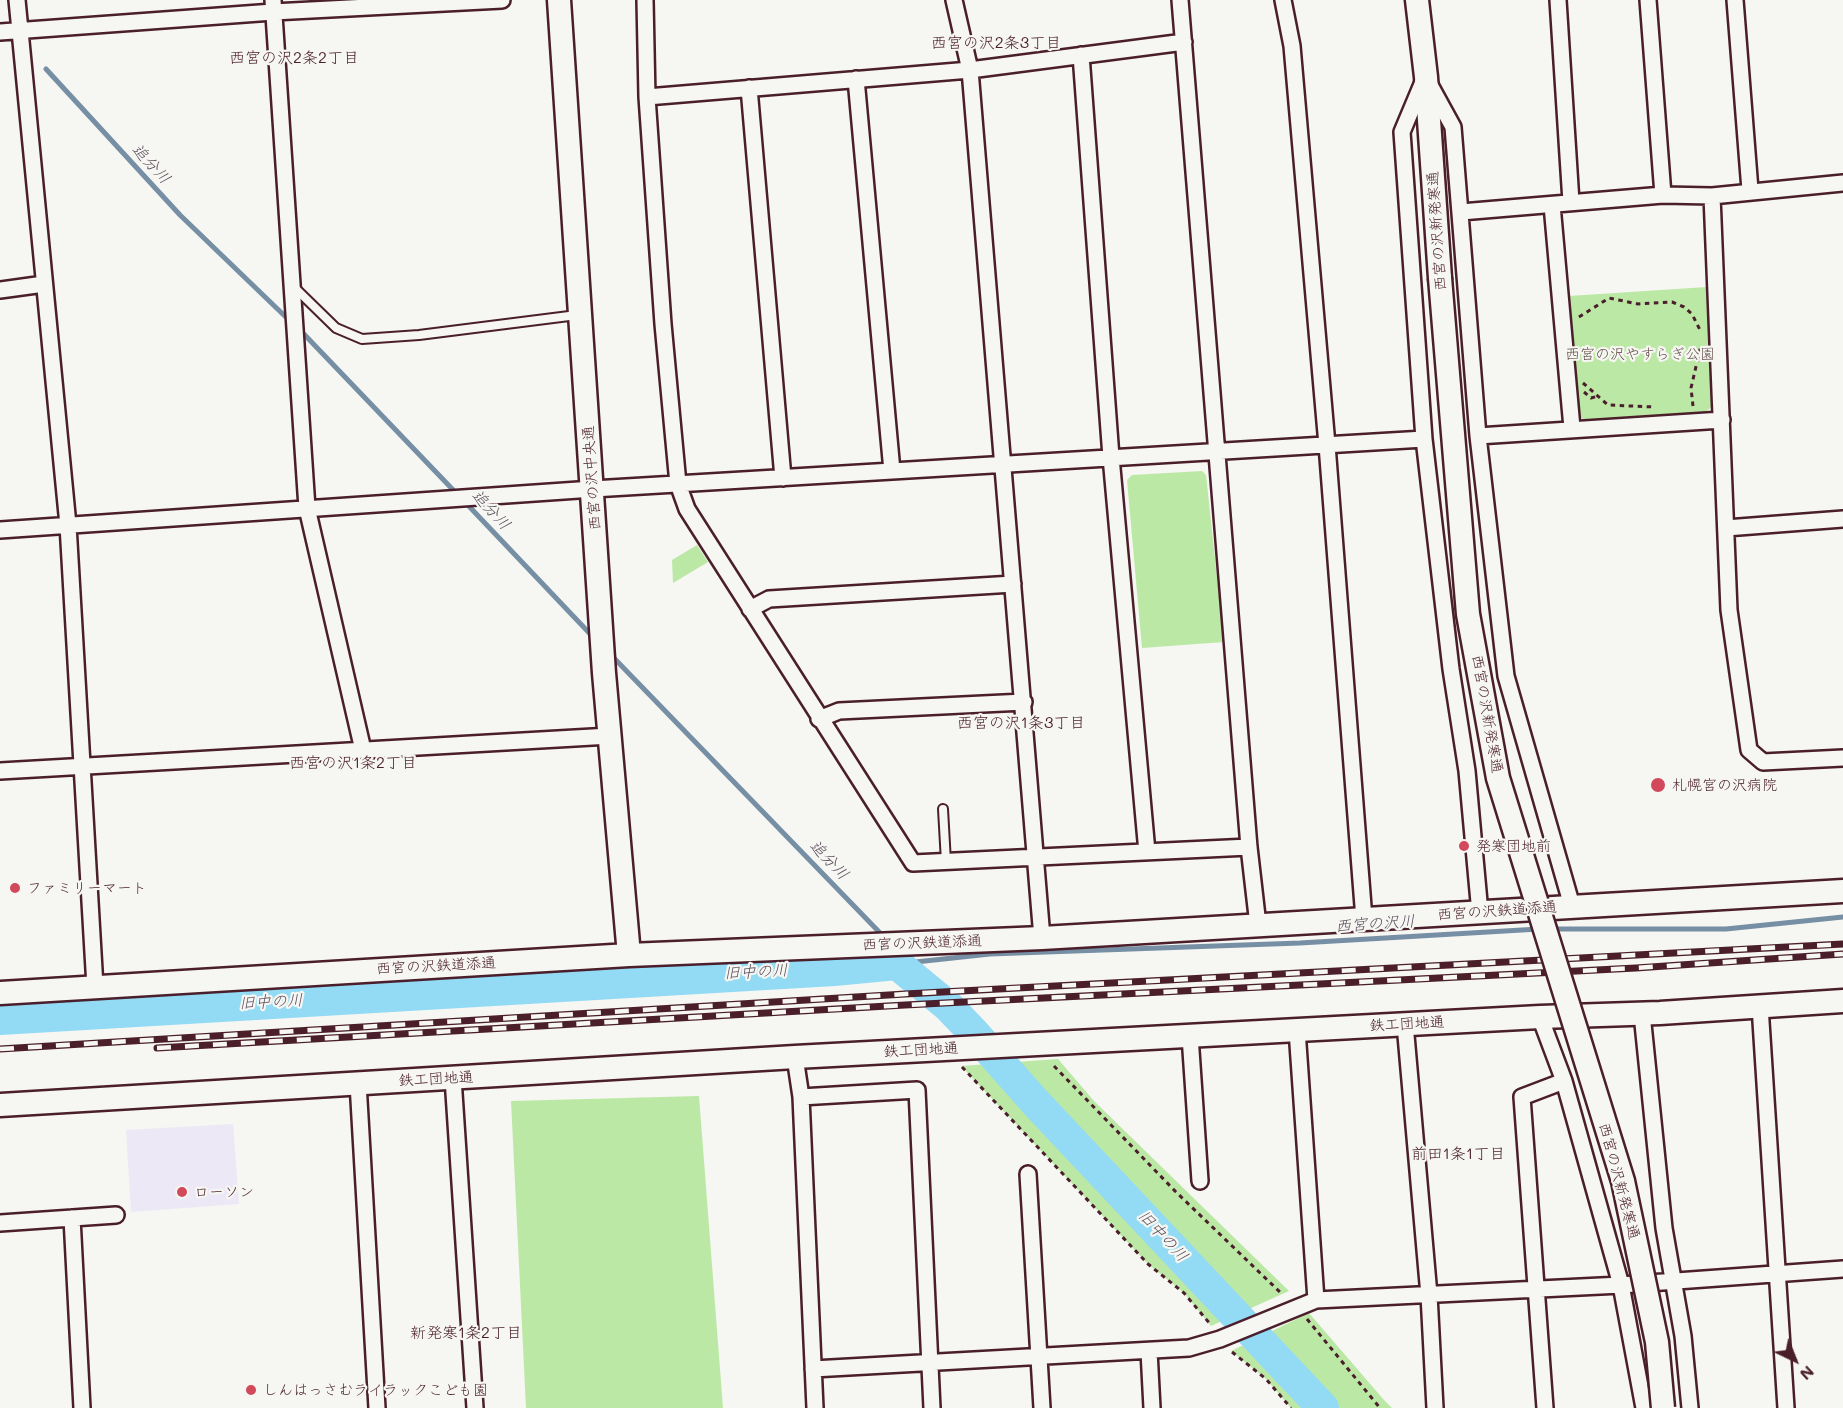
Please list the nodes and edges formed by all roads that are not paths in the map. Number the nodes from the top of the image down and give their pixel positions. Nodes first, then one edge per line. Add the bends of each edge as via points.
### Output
1 (17, 0) edge
2 (502, 0) edge
3 (559, 0) edge
4 (645, 0) edge
5 (954, 0) edge
6 (1180, 0) edge
7 (1283, 0) edge
8 (1417, 0) edge
9 (1558, 0) edge
10 (1648, 0) edge
11 (1735, 0) edge
12 (273, 6) edge
13 (20, 30) junction
14 (0, 32) edge
15 (1184, 42) junction
16 (1081, 55) junction
17 (970, 70) junction
18 (1426, 77) junction
19 (856, 79) junction
20 (749, 88) junction
21 (647, 97) junction
22 (1843, 183) edge
23 (1750, 190) junction
24 (1663, 195) junction
25 (1712, 196) junction
26 (1571, 202) junction
27 (1552, 205) junction
28 (1461, 212) junction
29 (44, 284) junction
30 (0, 290) edge
31 (293, 293) junction
32 (581, 314) junction
33 (1722, 420) junction
34 (1572, 428) junction
35 (1478, 436) junction
36 (1424, 439) junction
37 (1327, 445) junction
38 (1219, 451) junction
39 (1111, 457) junction
40 (1004, 464) junction
41 (892, 471) junction
42 (783, 478) junction
43 (678, 484) junction
44 (593, 489) junction
45 (307, 508) junction
46 (1843, 519) edge
47 (68, 525) junction
48 (1726, 528) junction
49 (0, 530) edge
50 (1012, 584) junction
51 (750, 609) junction
52 (1024, 702) junction
53 (819, 719) junction
54 (610, 736) junction
55 (363, 750) junction
56 (1843, 758) edge
57 (82, 766) junction
58 (0, 771) edge
59 (943, 809) dead end
60 (1249, 847) junction
61 (1147, 852) junction
62 (1036, 857) junction
63 (946, 862) junction
64 (1843, 891) edge
65 (1572, 906) junction
66 (1480, 913) junction
67 (1364, 919) junction
68 (1258, 925) junction
69 (1042, 938) junction
70 (629, 955) junction
71 (95, 987) junction
72 (0, 993) edge
73 (1843, 1001) edge
74 (1760, 1006) junction
75 (1642, 1014) junction
76 (1540, 1017) junction
77 (1405, 1024) junction
78 (1297, 1030) junction
79 (1190, 1036) junction
80 (795, 1057) junction
81 (453, 1078) junction
82 (1564, 1081) junction
83 (358, 1083) junction
84 (801, 1097) junction
85 (0, 1105) edge
86 (1028, 1174) dead end
87 (1200, 1181) dead end
88 (116, 1215) dead end
89 (72, 1218) junction
90 (0, 1223) edge
91 (1843, 1269) edge
92 (1776, 1273) junction
93 (1673, 1281) junction
94 (1621, 1285) junction
95 (1535, 1287) junction
96 (1429, 1295) junction
97 (1316, 1300) junction
98 (1149, 1351) junction
99 (1039, 1358) junction
100 (929, 1363) junction
101 (813, 1369) junction
102 (82, 1408) edge
103 (377, 1408) edge
104 (475, 1408) edge
105 (815, 1408) edge
106 (932, 1408) edge
107 (1042, 1408) edge
108 (1152, 1408) edge
109 (1435, 1408) edge
110 (1545, 1408) edge
111 (1644, 1408) edge
112 (1663, 1408) edge
113 (1689, 1408) edge
114 (1786, 1408) edge

1 - 13 street
2 - 12 street
3 - 32 street, 西宮の沢中央通
4 - 21 street
5 - 17 street
6 - 15 street
7 - 37 street via 1292,46
8 - 18 street, 西宮の沢新発寒通
9 - 26 street
10 - 24 street
11 - 23 street
12 - 13 street
12 - 31 street
13 - 14 street
13 - 29 street
15 - 16 street
15 - 38 street
16 - 17 street
16 - 39 street
17 - 19 street
17 - 40 street
18 - 28 street via 1453,127
18 - 36 street via 1402,132
18 - 112 street, 西宮の沢新発寒通, bridge via 1468,615 1498,778 1623,1181 1657,1342
19 - 20 street
19 - 41 street
20 - 21 street
20 - 42 street
21 - 43 street
22 - 23 street
23 - 25 street
24 - 25 street
24 - 26 street
25 - 33 street
26 - 27 street
27 - 28 street
27 - 34 street
28 - 35 street
29 - 30 street
29 - 47 street
31 - 32 lane via 336,328 362,339
31 - 45 street
32 - 44 street, 西宮の沢中央通
33 - 34 street
33 - 48 street
34 - 35 street
35 - 65 street via 1506,676
36 - 37 street
36 - 66 street via 1467,771
37 - 38 street
37 - 67 street
38 - 39 street
38 - 60 street
39 - 40 street
39 - 61 street
40 - 41 street
40 - 50 street
41 - 42 street
42 - 43 street
43 - 44 street
43 - 51 street via 687,509
44 - 45 street
44 - 54 street, 西宮の沢中央通
45 - 47 street
45 - 55 street
46 - 48 street
47 - 49 street
47 - 57 street
48 - 56 street via 1729,610 1749,750 1763,762
50 - 51 street via 769,599
50 - 52 street
51 - 53 street
52 - 53 street via 839,711
52 - 62 street
53 - 63 street via 913,863
54 - 55 street
54 - 70 street, 西宮の沢中央通
55 - 57 street
57 - 58 street
57 - 71 street
59 - 63 lane
60 - 61 street
60 - 68 street
61 - 62 street
62 - 63 street
62 - 69 street
64 - 65 street, 西宮の沢鉄道添通
65 - 66 street, 西宮の沢鉄道添通
66 - 67 street, 西宮の沢鉄道添通
67 - 68 street, 西宮の沢鉄道添通
68 - 69 street, 西宮の沢鉄道添通
69 - 70 street, 西宮の沢鉄道添通
70 - 71 street, 西宮の沢鉄道添通
71 - 72 street, 西宮の沢鉄道添通
73 - 74 street, 鉄工団地通
74 - 75 street, 鉄工団地通
74 - 92 street
75 - 76 street, 鉄工団地通
75 - 93 street
76 - 77 street, 鉄工団地通
76 - 82 street
77 - 78 street, 鉄工団地通
77 - 96 street
78 - 79 street, 鉄工団地通
78 - 97 street
79 - 80 street, 鉄工団地通
79 - 87 street
80 - 81 street, 鉄工団地通
80 - 84 street
81 - 83 street, 鉄工団地通
81 - 104 street
82 - 94 street
82 - 95 street via 1522,1096
83 - 85 street, 鉄工団地通
83 - 103 street
84 - 100 street via 917,1090
84 - 101 street
86 - 99 street
88 - 89 street
89 - 90 street
89 - 102 street
91 - 92 street
92 - 93 street
92 - 114 street
93 - 94 street
93 - 113 street via 1683,1336
94 - 95 street
94 - 111 street
95 - 96 street
95 - 110 street
96 - 97 street
96 - 109 street
97 - 98 street via 1189,1348
98 - 99 street
98 - 108 street
99 - 100 street
99 - 107 street
100 - 101 street
100 - 106 street
101 - 105 street

